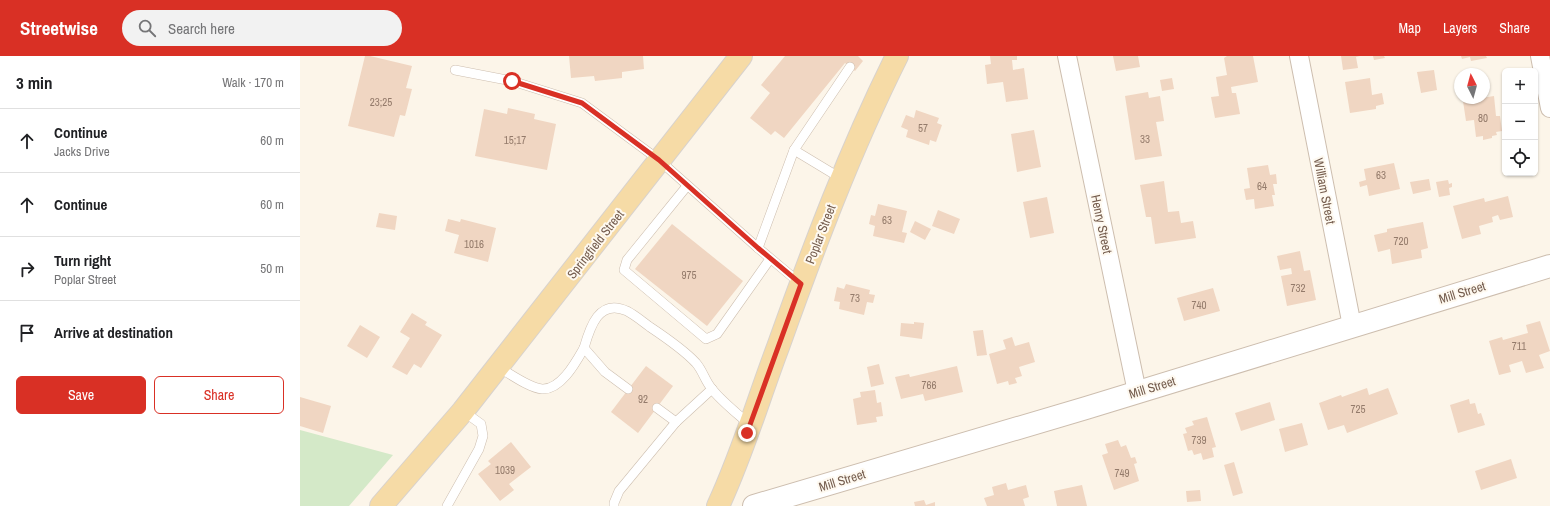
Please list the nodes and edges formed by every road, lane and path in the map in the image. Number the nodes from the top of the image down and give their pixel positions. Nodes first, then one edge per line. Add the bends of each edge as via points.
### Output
1 (741, 56) edge
2 (897, 56) edge
3 (1067, 56) edge
4 (1299, 56) edge
5 (1540, 56) edge
6 (850, 66) dead end
7 (455, 70) dead end
8 (1550, 108) edge
9 (794, 150) junction
10 (659, 160) junction
11 (842, 179) junction
12 (687, 186) junction
13 (758, 248) junction
14 (770, 259) junction
15 (1550, 266) edge
16 (801, 284) junction
17 (1352, 326) junction
18 (584, 348) junction
19 (498, 367) junction
20 (628, 389) dead end
21 (712, 389) junction
22 (1137, 392) junction
23 (657, 408) dead end
24 (463, 411) junction
25 (676, 422) junction
26 (750, 425) junction
27 (447, 430) junction
28 (381, 506) edge
29 (392, 506) edge
30 (447, 506) edge
31 (614, 506) edge
32 (718, 506) edge
33 (754, 506) edge

1 - 10 main road, Springfield Street
2 - 11 main road, Poplar Street via 867,118
3 - 22 street, Henry Street
4 - 17 street, William Street
5 - 8 street
6 - 9 lane
7 - 10 lane via 512,81 582,103
9 - 11 lane
9 - 13 lane
10 - 12 lane
10 - 19 main road, Springfield Street
11 - 16 main road, Poplar Street
12 - 13 lane
12 - 14 lane via 627,260 624,270 706,339 717,334
13 - 14 lane
14 - 16 lane
15 - 17 street, Mill Street
16 - 26 main road, Poplar Street
17 - 22 street, Mill Street
18 - 19 lane via 566,377 548,388 532,386
18 - 20 lane via 606,372
18 - 21 lane via 593,321 600,314 618,308 628,311 659,332 695,362
19 - 24 main road, Springfield Street
21 - 25 lane
21 - 26 lane
22 - 33 street, Mill Street
23 - 25 lane
24 - 27 main road, Springfield Street
24 - 30 lane via 481,424 483,436 479,449
25 - 31 lane via 619,491
26 - 32 main road, Poplar Street
27 - 28 main road, Springfield Street
27 - 29 main road, Springfield Street

